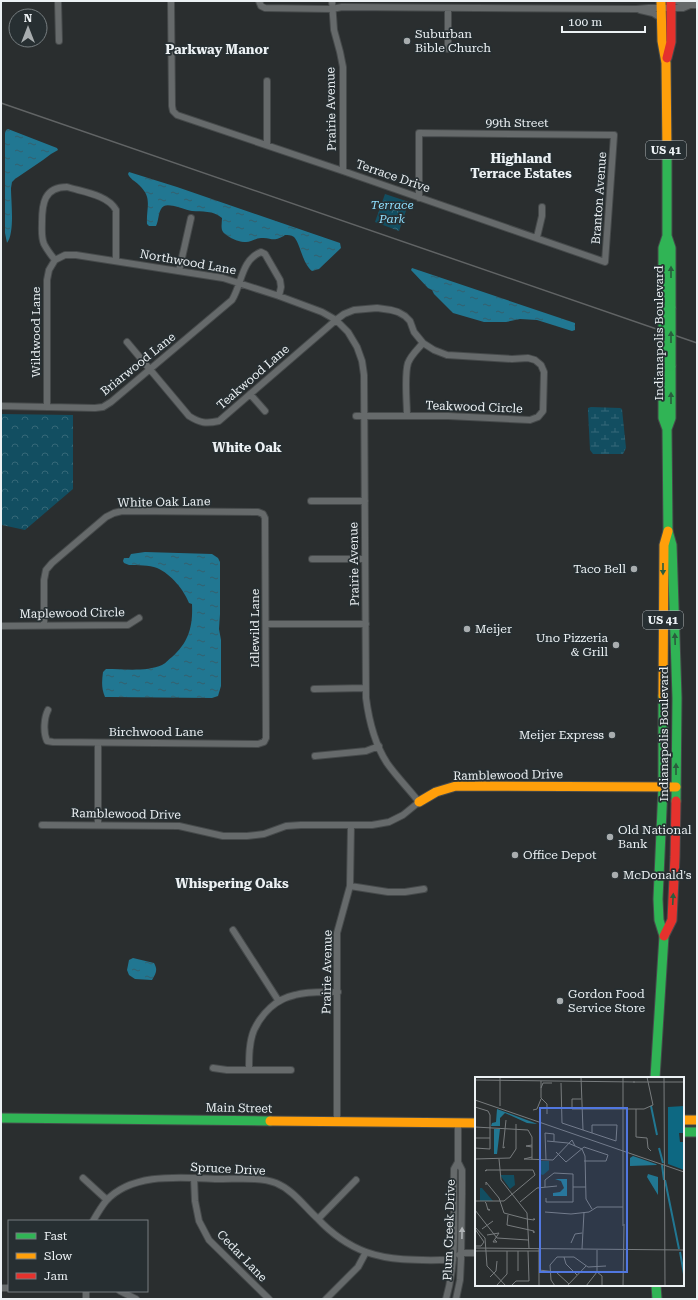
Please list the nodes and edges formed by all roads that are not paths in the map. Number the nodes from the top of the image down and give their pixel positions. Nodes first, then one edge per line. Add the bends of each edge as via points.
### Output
1 (58, 1) edge
2 (171, 1) edge
3 (259, 1) edge
4 (332, 1) edge
5 (661, 4) edge
6 (673, 4) edge
7 (697, 5) edge
8 (448, 8) junction
9 (332, 9) junction
10 (636, 9) junction
11 (661, 18) junction
12 (58, 41) dead end
13 (448, 49) dead end
14 (666, 63) junction
15 (267, 81) dead end
16 (614, 135) joint
17 (267, 145) junction
18 (343, 171) junction
19 (419, 198) junction
20 (542, 207) dead end
21 (191, 218) dead end
22 (536, 237) junction
23 (55, 260) junction
24 (116, 261) junction
25 (605, 262) joint
26 (179, 271) junction
27 (239, 283) junction
28 (278, 296) junction
29 (336, 320) junction
30 (127, 342) dead end
31 (423, 343) junction
32 (150, 370) junction
33 (250, 394) junction
34 (1, 406) edge
35 (47, 406) junction
36 (265, 411) dead end
37 (356, 416) dead end
38 (364, 416) junction
39 (407, 416) junction
40 (311, 501) dead end
41 (365, 501) junction
42 (263, 514) joint
43 (668, 531) junction
44 (312, 560) dead end
45 (365, 560) junction
46 (139, 618) dead end
47 (266, 624) junction
48 (366, 624) junction
49 (44, 625) junction
50 (2, 626) edge
51 (366, 688) junction
52 (314, 689) dead end
53 (48, 710) dead end
54 (264, 742) joint
55 (98, 743) junction
56 (379, 746) junction
57 (315, 756) dead end
58 (663, 787) junction
59 (676, 787) junction
60 (419, 802) junction
61 (42, 824) dead end
62 (98, 825) junction
63 (351, 825) junction
64 (350, 886) junction
65 (424, 889) dead end
66 (233, 930) dead end
67 (664, 936) junction
68 (338, 992) junction
69 (278, 1000) junction
70 (213, 1068) dead end
71 (249, 1070) junction
72 (291, 1070) dead end
73 (655, 1077) edge
74 (1, 1118) edge
75 (684, 1120) edge
76 (697, 1120) edge
77 (336, 1121) junction
78 (458, 1123) junction
79 (475, 1123) edge
80 (684, 1132) edge
81 (697, 1132) edge
82 (458, 1162) junction
83 (83, 1178) dead end
84 (194, 1178) junction
85 (356, 1180) dead end
86 (107, 1200) junction
87 (318, 1219) junction
88 (94, 1220) edge
89 (366, 1252) junction
90 (462, 1253) junction
91 (475, 1253) edge
92 (453, 1260) junction
93 (656, 1286) edge
94 (122, 1292) edge
95 (136, 1299) edge
96 (269, 1299) edge
97 (326, 1299) edge
98 (446, 1299) edge
99 (456, 1299) edge
100 (657, 1299) edge

1 - 12 street
2 - 17 street, Terrace Drive via 173,111 177,115
3 - 9 street via 260,6 265,8
4 - 9 street, Prairie Avenue
5 - 6 street
5 - 10 street
5 - 11 main road, Indianapolis Boulevard / US 41
6 - 7 street via 683,8
6 - 14 main road, Indianapolis Boulevard / US 41 via 671,42
8 - 9 street
8 - 10 street
8 - 13 street
9 - 18 street, Prairie Avenue via 343,67
10 - 11 street
11 - 14 main road, Indianapolis Boulevard / US 41
14 - 43 main road, Indianapolis Boulevard / US 41, bridge via 667,236 671,248 667,366 672,418 667,430
15 - 17 street
16 - 19 street, 99th Street via 419,133
16 - 25 street, Branton Avenue
17 - 18 street, Terrace Drive
18 - 19 street, Terrace Drive
19 - 22 street, Terrace Drive
20 - 22 street
21 - 26 street
22 - 25 street, Terrace Drive
23 - 24 street, Northwood Lane via 65,255 76,255
23 - 24 street via 44,243 42,206 45,197 52,191 68,187 106,199 113,205 116,210
23 - 35 street, Wildwood Lane via 47,280
24 - 26 street, Northwood Lane
26 - 27 street, Northwood Lane
27 - 28 street, Northwood Lane
27 - 28 street, Briarwood Lane via 244,269 256,254 261,252 265,254 280,280
27 - 32 street, Briarwood Lane via 232,300
28 - 29 street, Northwood Lane via 322,312
29 - 31 street, Teakwood Circle via 354,310 391,310 410,321 414,332
29 - 33 street, Teakwood Lane
29 - 38 street, Prairie Avenue via 348,332 362,361
30 - 32 street, Teakwood Lane
31 - 39 street via 408,363
31 - 39 street, Teakwood Circle via 447,355 535,360 544,372 543,411 538,417 530,420
32 - 33 street, Teakwood Lane via 189,416 197,421 219,421
32 - 35 street, Briarwood Lane via 103,407
33 - 36 street
34 - 35 street, Briarwood Lane
37 - 38 street, Teakwood Circle
38 - 39 street, Teakwood Circle
38 - 41 street, Prairie Avenue
40 - 41 street
41 - 45 street, Prairie Avenue
42 - 47 street, Idlewild Lane
42 - 49 street, White Oak Lane via 122,511 106,517 46,570
43 -> 58 main road, Indianapolis Boulevard / US 41 via 664,545
59 -> 43 main road, Indianapolis Boulevard / US 41 via 677,698 672,544
44 - 45 street
45 - 48 street, Prairie Avenue
46 - 49 street, Maplewood Circle via 128,625
47 - 48 street
47 - 54 street, Idlewild Lane
48 - 51 street, Prairie Avenue
49 - 50 street, Maplewood Circle
51 - 52 street
51 - 56 street, Prairie Avenue via 369,719
53 - 55 street, Birchwood Lane via 45,716 47,741
54 - 55 street, Birchwood Lane
55 - 62 street
56 - 57 street via 366,751
56 - 60 street, Prairie Avenue via 387,763
58 - 59 main road, Ramblewood Drive
58 - 60 main road, Ramblewood Drive via 456,786 429,794
58 - 67 main road, Indianapolis Boulevard / US 41 via 658,906
67 -> 59 main road, Indianapolis Boulevard / US 41 via 672,920 676,857
60 - 63 street, Ramblewood Drive via 389,822
61 - 62 street, Ramblewood Drive
62 - 63 street, Ramblewood Drive via 179,826 223,836 247,836 302,824
63 - 64 street, Prairie Avenue
64 - 65 street via 388,892
64 - 68 street, Prairie Avenue via 337,933
66 - 69 street
67 - 73 main road, Indianapolis Boulevard / US 41
68 - 69 street via 295,994
68 - 77 street, Prairie Avenue
69 - 71 street via 264,1014 254,1031
70 - 71 street
71 - 72 street
74 - 77 main road, Main Street
75 - 76 main road
77 - 78 main road, Main Street
78 - 79 main road, Main Street
78 - 82 street, Plum Creek Drive
80 - 81 main road
90 -> 82 street, Plum Creek Drive via 462,1170
82 - 92 street, Plum Creek Drive via 454,1169
83 - 86 street
84 - 86 street, Spruce Drive via 156,1178 138,1182 121,1189
84 - 87 street, Spruce Drive via 275,1183 293,1194
84 - 96 street, Cedar Lane via 195,1201 200,1221 209,1240
85 - 87 street
86 - 88 street, Spruce Drive
87 - 89 street, Spruce Drive via 329,1231
89 - 92 street, Spruce Drive via 402,1260
89 - 97 street via 358,1267
90 - 91 street
90 - 92 street
90 - 99 street, Plum Creek Drive
92 - 98 street, Plum Creek Drive
93 - 100 main road
94 - 95 street

